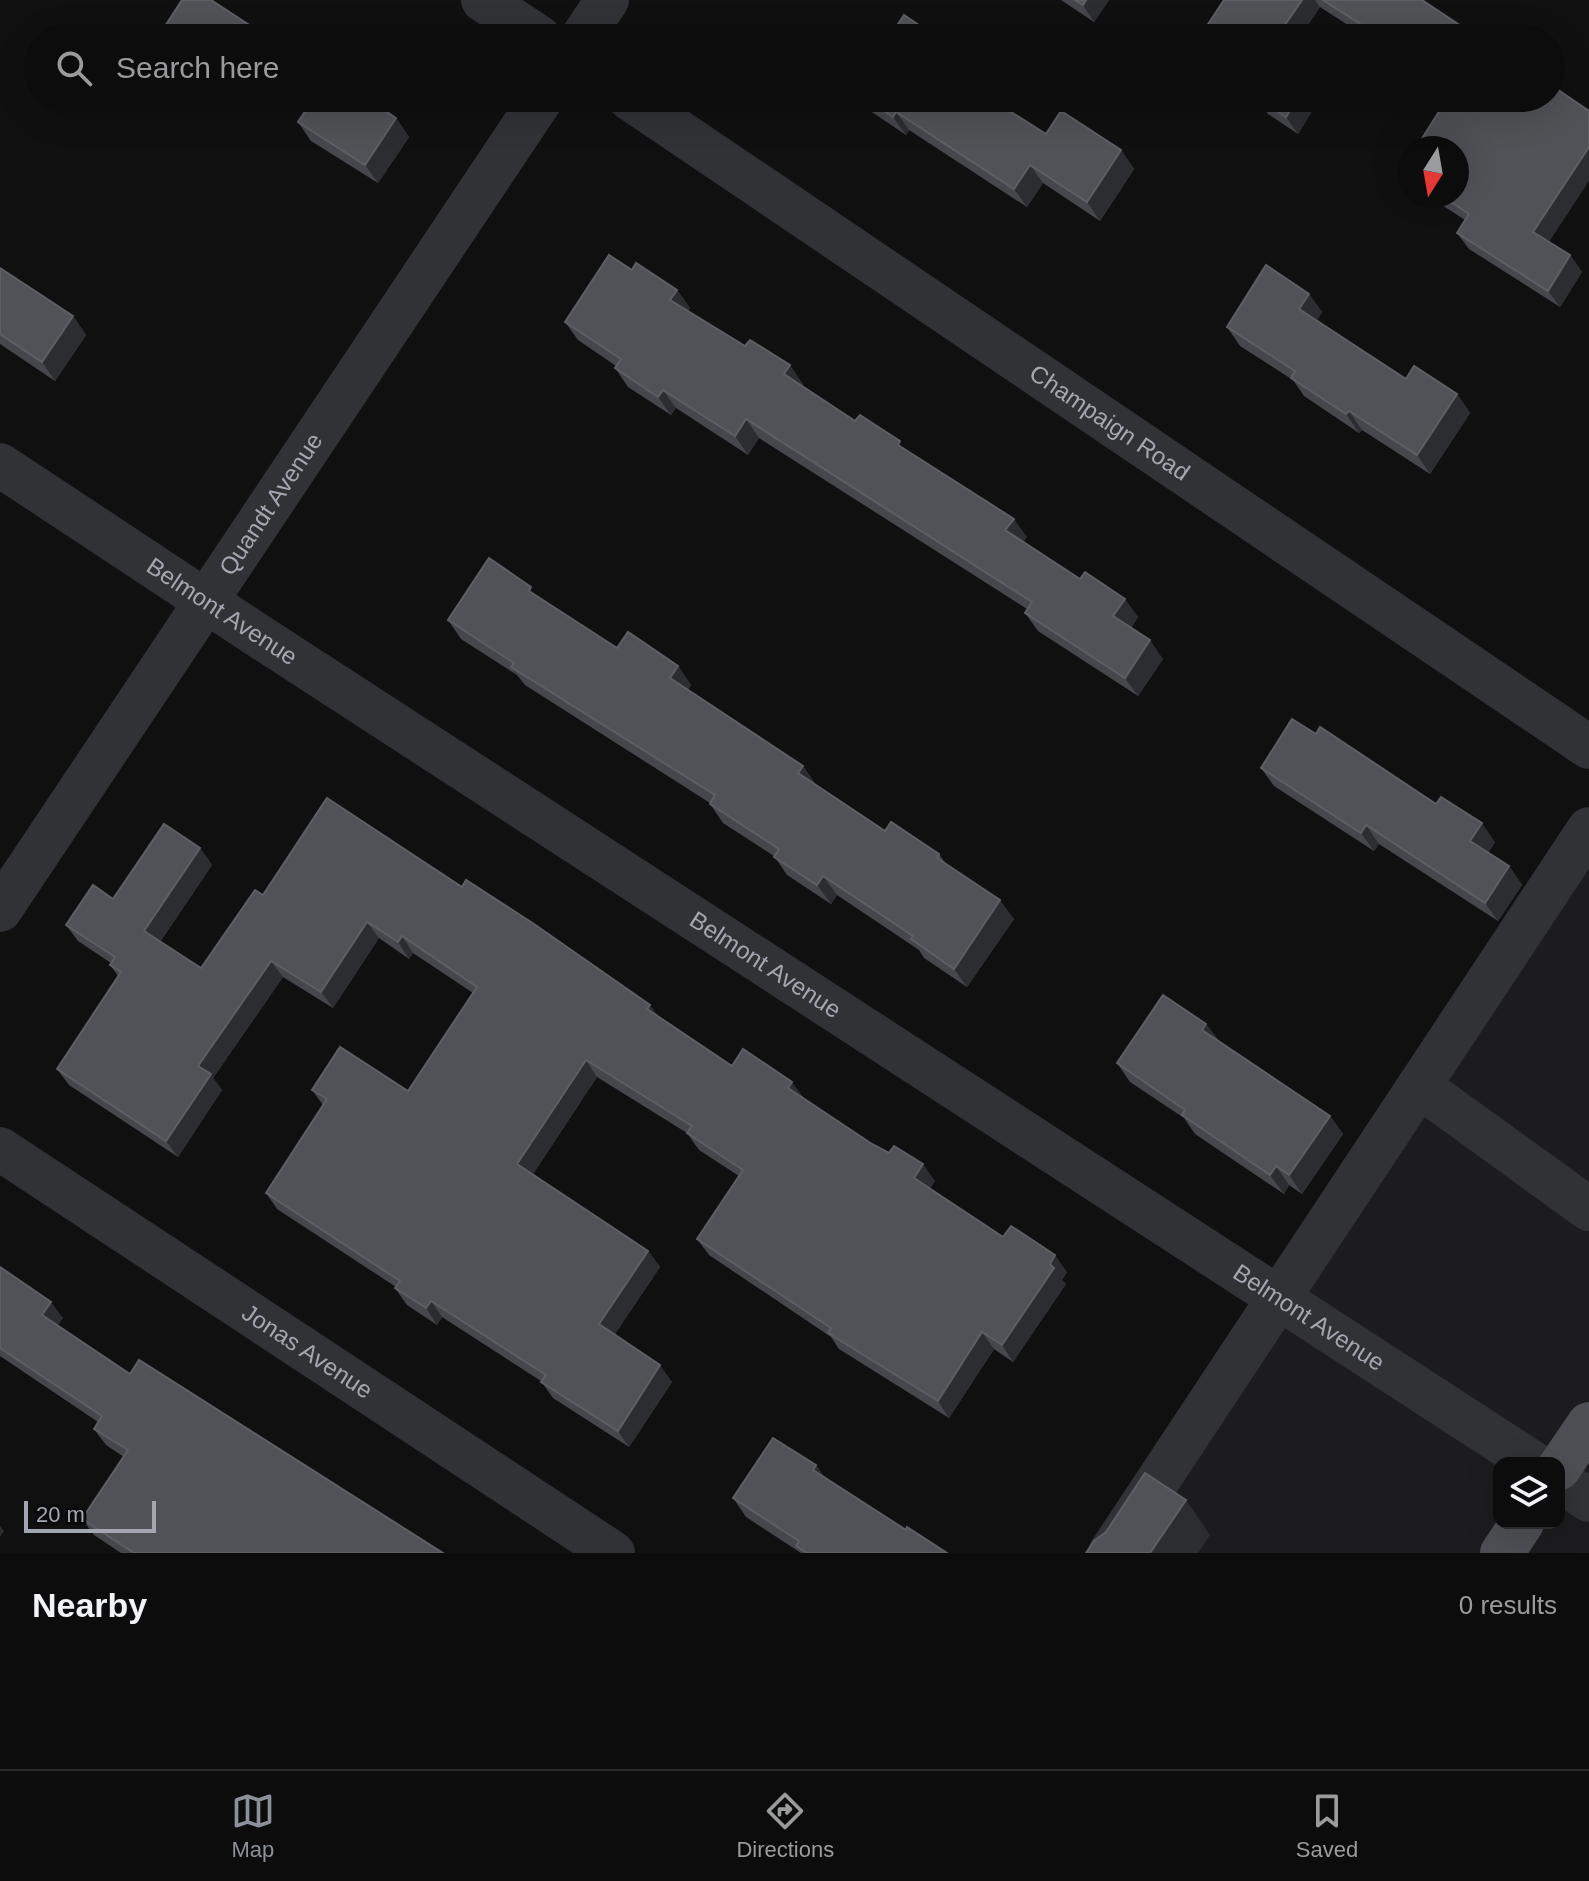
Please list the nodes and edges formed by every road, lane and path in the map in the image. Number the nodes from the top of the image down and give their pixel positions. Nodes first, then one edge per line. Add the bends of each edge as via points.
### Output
1 (483, 0) edge
2 (607, 0) edge
3 (519, 24) edge
4 (591, 24) edge
5 (533, 112) edge
6 (650, 112) edge
7 (0, 465) edge
8 (206, 600) junction
9 (1589, 747) edge
10 (1589, 829) edge
11 (0, 910) edge
12 (1419, 1086) junction
13 (0, 1149) edge
14 (1589, 1209) edge
15 (1280, 1298) junction
16 (1589, 1424) edge
17 (1524, 1457) edge
18 (1565, 1459) edge
19 (1565, 1484) edge
20 (1589, 1500) edge
21 (1518, 1529) edge
22 (613, 1553) edge
23 (1110, 1553) edge
24 (1502, 1553) edge

1 - 3 street
2 - 4 street
5 - 8 street, Quandt Avenue
6 - 9 street, Champaign Road
7 - 8 street, Belmont Avenue
8 - 11 street, Quandt Avenue
8 - 15 street, Belmont Avenue
10 - 12 street
12 - 14 street
12 - 15 street
13 - 22 street, Jonas Avenue
15 - 17 street, Belmont Avenue
15 - 23 street
16 - 18 main road
19 - 20 street
21 - 24 main road

